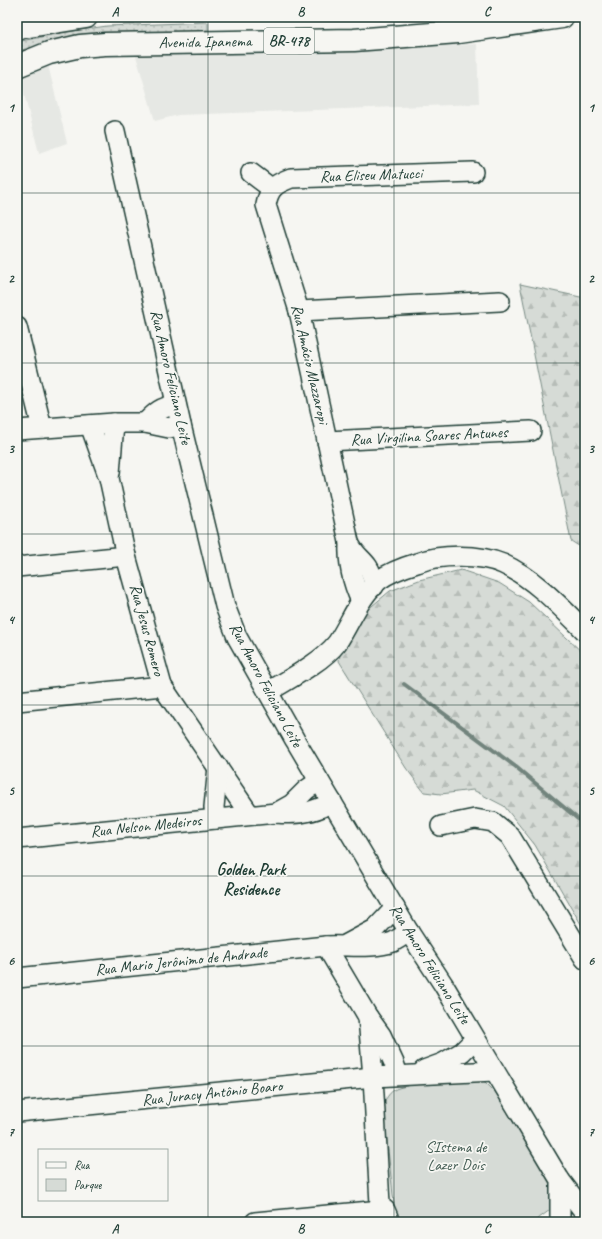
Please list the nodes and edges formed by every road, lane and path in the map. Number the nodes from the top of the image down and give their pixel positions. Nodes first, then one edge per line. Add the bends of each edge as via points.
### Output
1 (86, 17) edge
2 (562, 17) edge
3 (70, 18) edge
4 (17, 29) edge
5 (17, 66) edge
6 (115, 131) dead end
7 (473, 172) dead end
8 (251, 173) dead end
9 (271, 188) junction
10 (500, 301) dead end
11 (299, 311) junction
12 (17, 327) edge
13 (176, 405) junction
14 (114, 423) junction
15 (145, 424) junction
16 (90, 425) junction
17 (181, 425) junction
18 (42, 428) junction
19 (17, 430) edge
20 (531, 431) dead end
21 (327, 441) junction
22 (109, 478) junction
23 (348, 542) junction
24 (126, 556) junction
25 (17, 567) edge
26 (372, 579) junction
27 (361, 601) junction
28 (585, 631) edge
29 (162, 686) junction
30 (268, 692) junction
31 (17, 702) edge
32 (218, 767) junction
33 (319, 781) junction
34 (332, 802) junction
35 (276, 813) junction
36 (250, 815) junction
37 (215, 819) junction
38 (441, 826) dead end
39 (17, 839) edge
40 (395, 908) junction
41 (409, 932) junction
42 (346, 945) junction
43 (326, 946) junction
44 (585, 959) edge
45 (17, 978) edge
46 (368, 1017) junction
47 (475, 1039) junction
48 (494, 1071) junction
49 (403, 1076) junction
50 (373, 1077) junction
51 (17, 1112) edge
52 (560, 1180) junction
53 (585, 1214) edge
54 (383, 1218) edge
55 (255, 1222) edge
56 (560, 1222) edge
57 (564, 1222) edge

1 - 3 main road
2 - 5 main road, Avenida Ipanema / BR-478 via 458,32 354,40 80,46 49,53
3 - 4 main road
6 - 13 street, Rua Amoro Feliciano Leite
7 - 9 street, Rua Eliseu Matucci via 291,178
8 - 9 street
9 - 11 street, Rua Amácio Mazzaropi via 266,205
10 - 11 street
11 - 21 street, Rua Amácio Mazzaropi
12 - 18 street
13 - 15 street via 156,412
13 - 17 street, Rua Amoro Feliciano Leite
14 - 15 street
14 - 16 street
14 - 22 street, Rua Jesus Romero
15 - 17 street via 169,428
16 - 18 street
16 - 22 street, Rua Jesus Romero
17 - 30 street, Rua Amoro Feliciano Leite via 225,606 237,636
18 - 19 street
20 - 21 street, Rua Virgilina Soares Antunes
21 - 23 street, Rua Amácio Mazzaropi
22 - 24 street, Rua Jesus Romero
23 - 26 street, Rua Amácio Mazzaropi via 368,566
23 - 27 street, Rua Amácio Mazzaropi via 348,561
24 - 25 street
24 - 29 street, Rua Jesus Romero
26 - 27 street
26 - 28 street via 379,580 428,559 477,557 502,564 523,576 556,602
27 - 30 street via 330,651
29 - 31 street
29 - 32 street, Rua Jesus Romero
30 - 33 street, Rua Amoro Feliciano Leite
32 - 36 street, Rua Jesus Romero
32 - 37 street
33 - 34 street, Rua Amoro Feliciano Leite
33 - 35 street, Rua Nelson Medeiros via 292,804
34 - 35 street, Rua Nelson Medeiros via 309,812
34 - 40 street, Rua Amoro Feliciano Leite
35 - 36 street, Rua Nelson Medeiros
36 - 37 street, Rua Nelson Medeiros
37 - 39 street, Rua Nelson Medeiros
38 - 44 street via 475,819 494,822 510,836
40 - 41 street, Rua Amoro Feliciano Leite
40 - 42 street, Rua Mario Jerônimo de Andrade via 375,930
41 - 42 street, Rua Mario Jerônimo de Andrade via 393,941 374,946
41 - 47 street, Rua Amoro Feliciano Leite
42 - 43 street, Rua Mario Jerônimo de Andrade
43 - 45 street, Rua Mario Jerônimo de Andrade
43 - 46 street
46 - 49 street
46 - 50 street
47 - 48 street, Rua Amoro Feliciano Leite
47 - 49 street, Rua Juracy Antônio Boaro via 462,1052 443,1063
48 - 49 street, Rua Juracy Antônio Boaro
48 - 52 street, Rua Amoro Feliciano Leite
49 - 50 street, Rua Juracy Antônio Boaro
50 - 51 street, Rua Juracy Antônio Boaro
50 - 54 street
52 - 53 street, Rua Amoro Feliciano Leite
52 - 56 street
53 - 57 street
54 - 55 street

